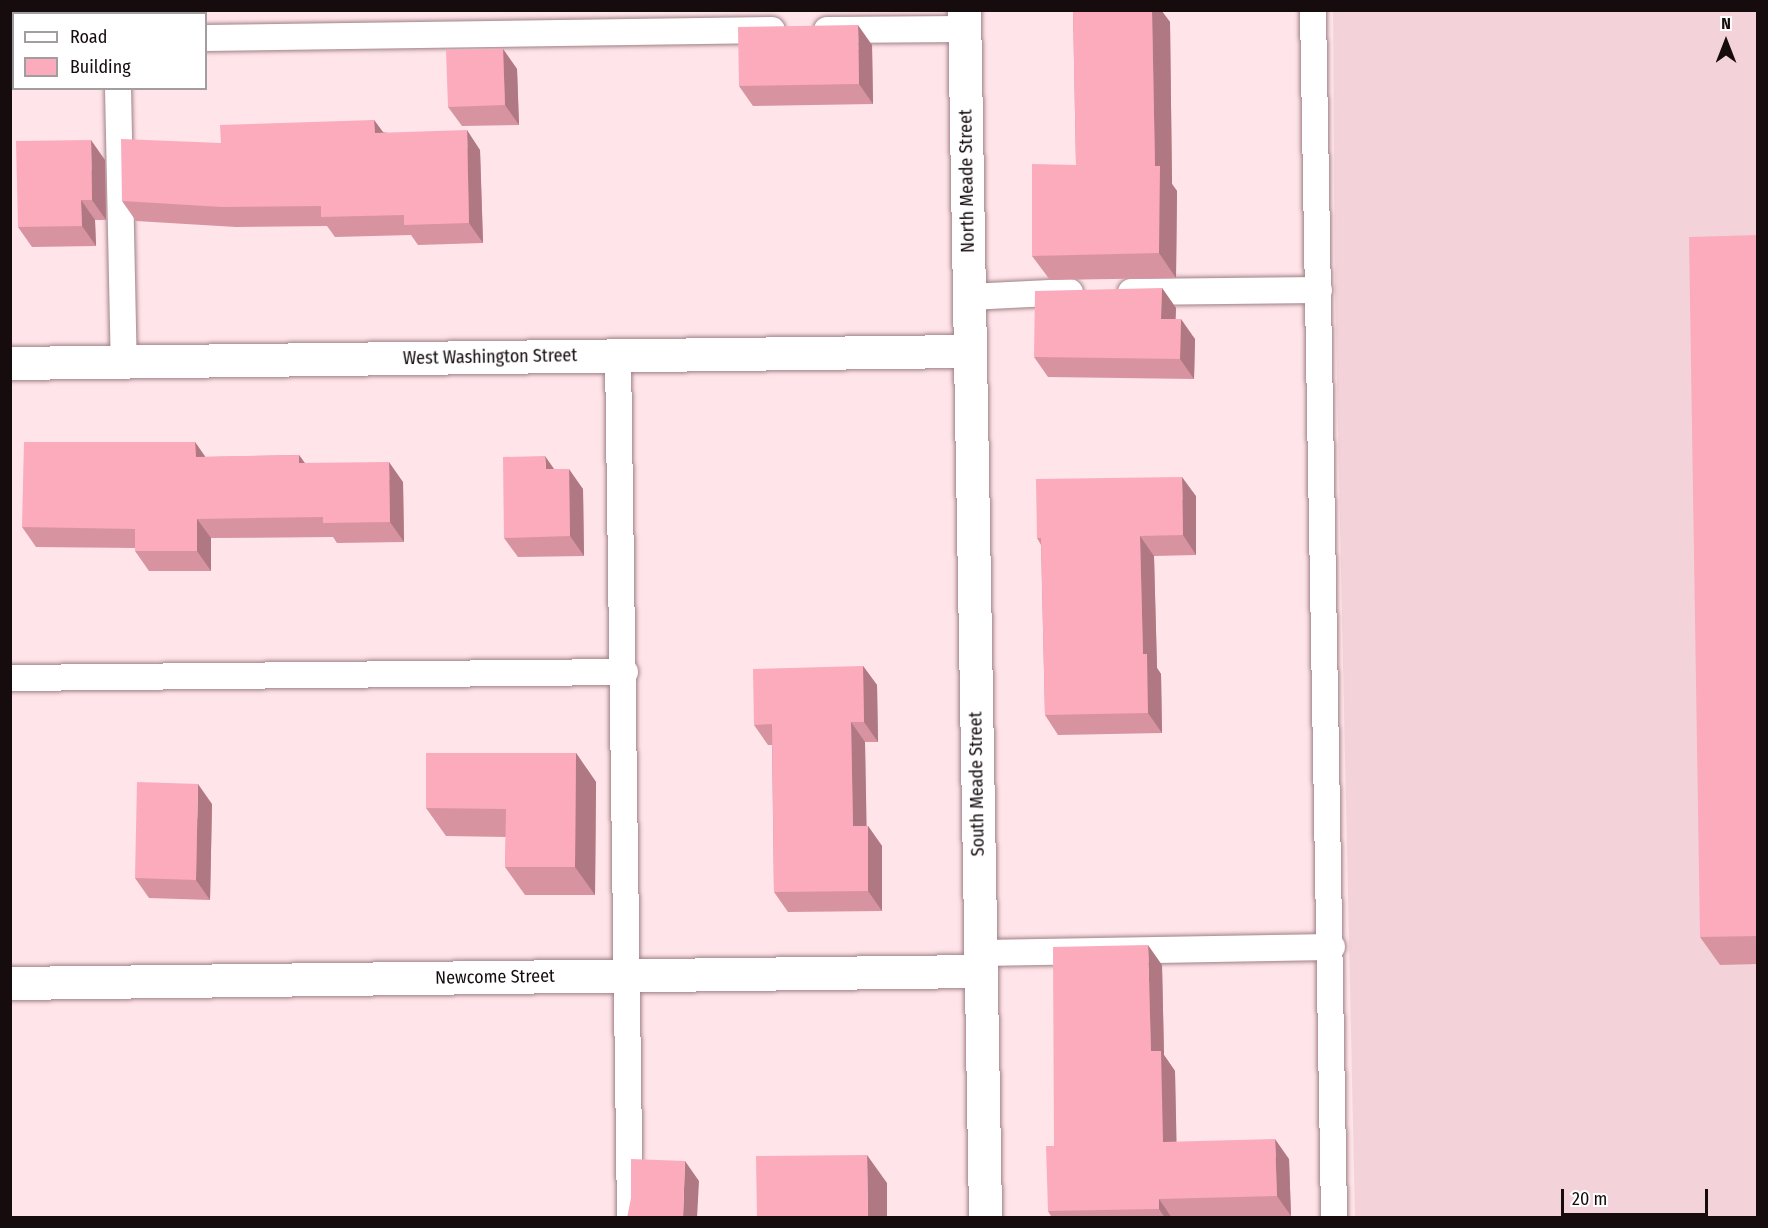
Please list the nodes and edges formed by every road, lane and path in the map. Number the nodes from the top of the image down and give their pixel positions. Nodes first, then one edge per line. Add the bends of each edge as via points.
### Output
1 (1313, 10) edge
2 (964, 20) edge
3 (207, 38) edge
4 (118, 90) edge
5 (1319, 290) junction
6 (969, 297) junction
7 (969, 351) junction
8 (618, 355) junction
9 (10, 363) edge
10 (124, 363) junction
11 (625, 672) junction
12 (10, 678) edge
13 (1332, 947) junction
14 (980, 962) junction
15 (626, 975) junction
16 (10, 983) edge
17 (630, 1218) edge
18 (985, 1218) edge
19 (1334, 1218) edge

1 - 5 lane
2 - 3 lane via 800,30
2 - 6 street, North Meade Street
4 - 10 lane
5 - 6 lane
5 - 13 lane
6 - 7 street, North Meade Street
7 - 8 street, West Washington Street
7 - 14 street, South Meade Street
8 - 10 street, West Washington Street
8 - 11 lane
9 - 10 street, West Washington Street
11 - 12 lane
11 - 15 lane
13 - 14 lane
13 - 19 lane
14 - 15 street, Newcome Street
14 - 18 street, South Meade Street
15 - 16 street, Newcome Street
15 - 17 lane

